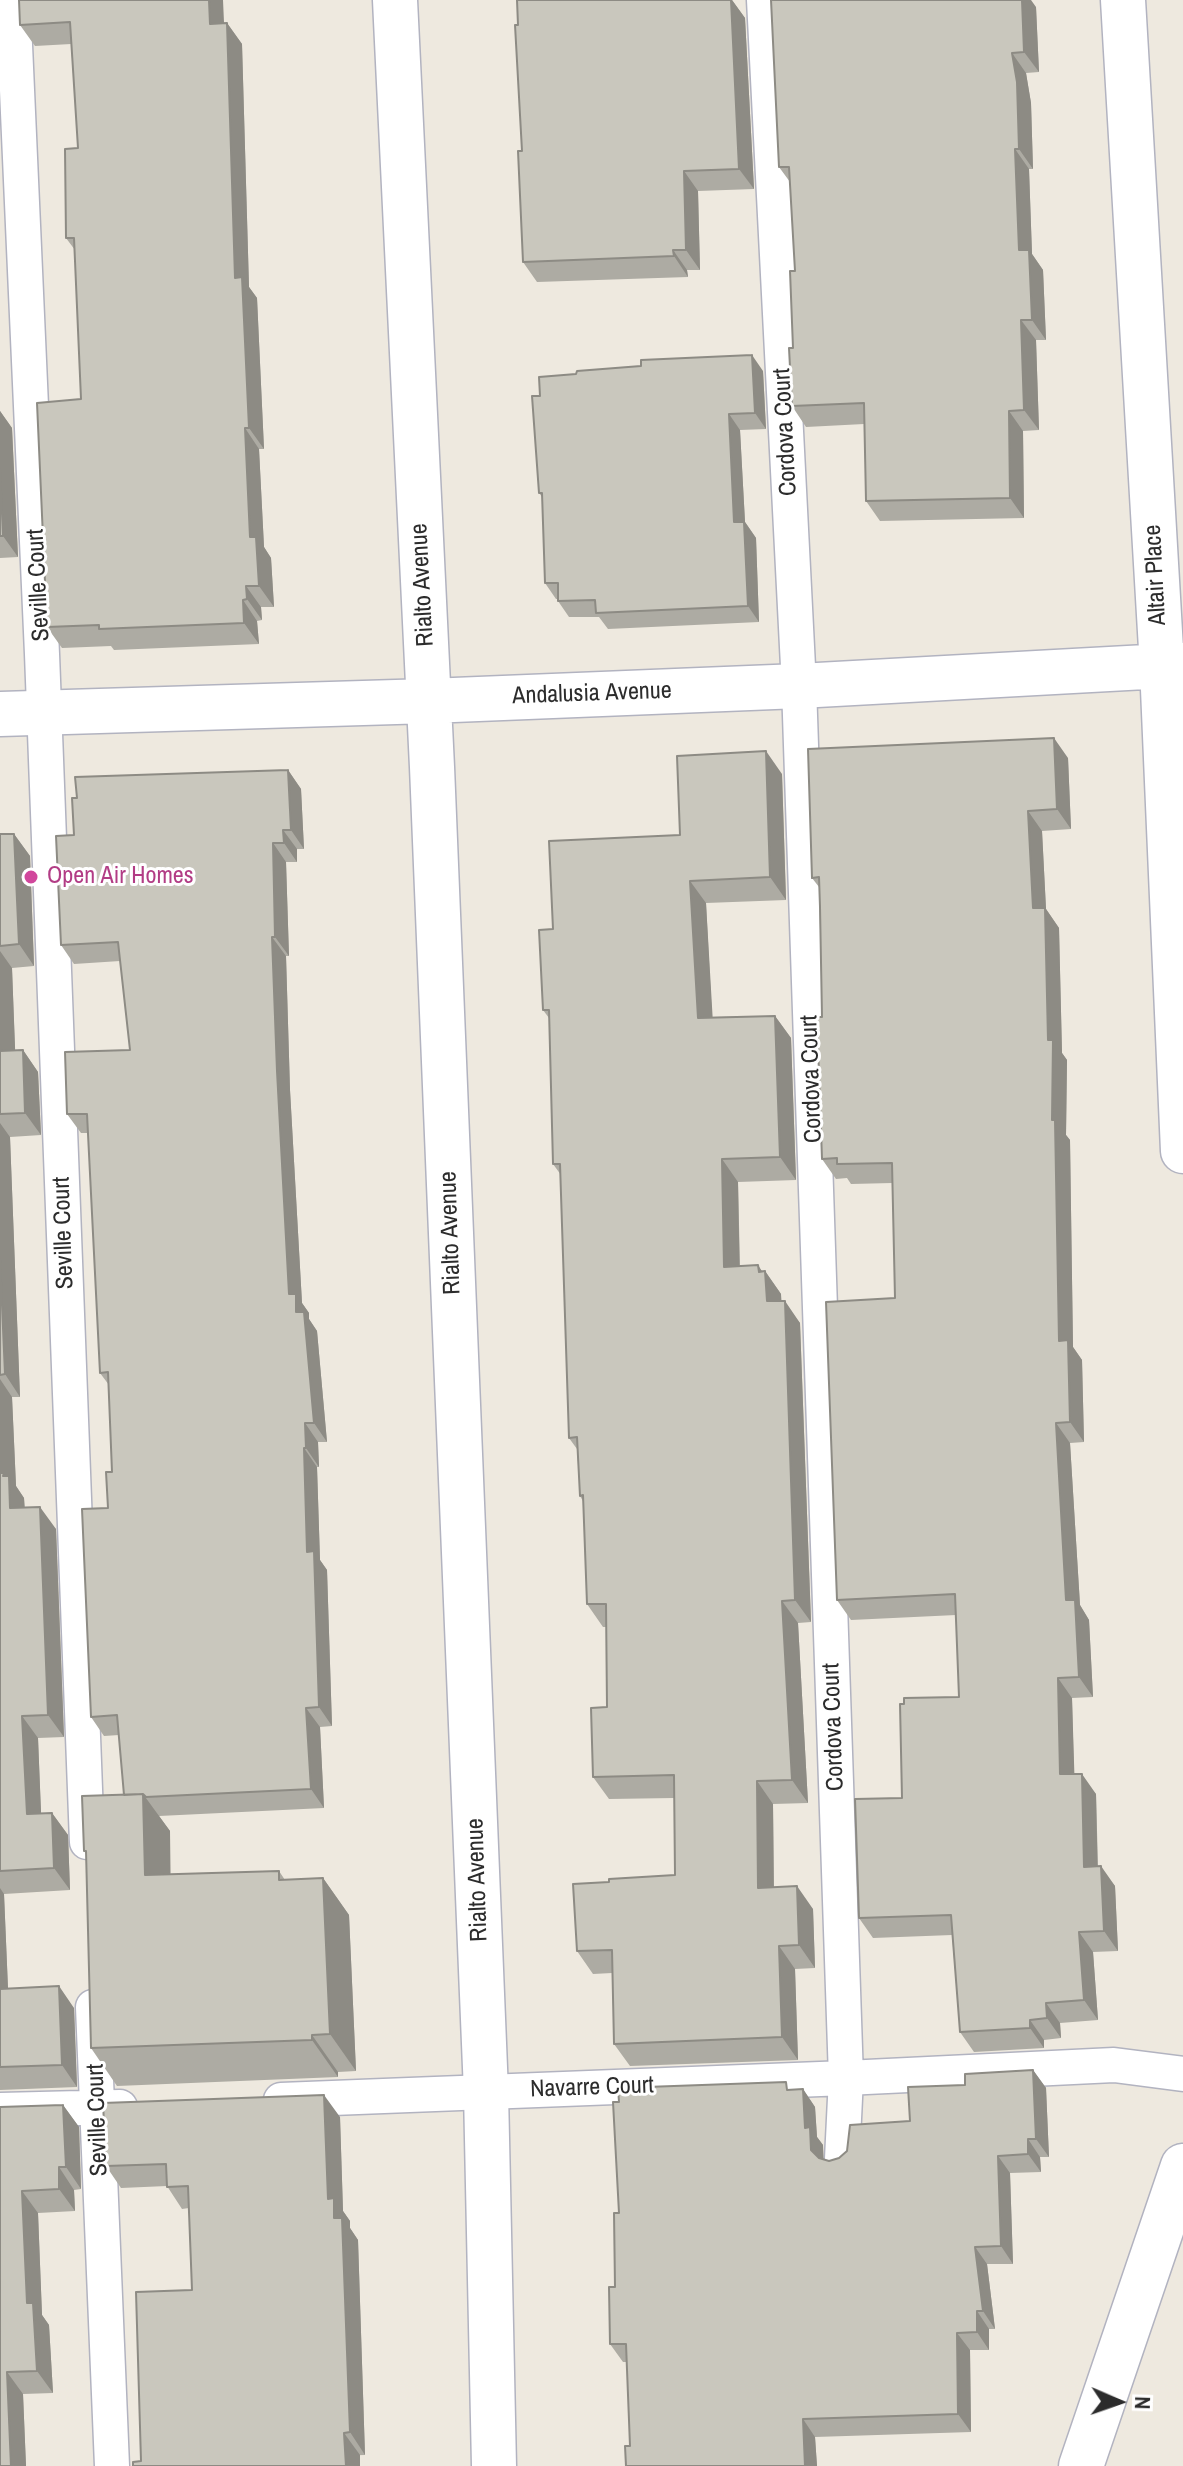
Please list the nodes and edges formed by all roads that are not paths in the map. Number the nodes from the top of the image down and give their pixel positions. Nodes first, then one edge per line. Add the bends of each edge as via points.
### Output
1 (13, 0) edge
2 (395, 0) edge
3 (764, 0) edge
4 (1123, 0) edge
5 (1172, 666) edge
6 (799, 686) junction
7 (429, 701) junction
8 (44, 713) junction
9 (0, 714) edge
10 (1183, 1151) edge
11 (88, 1870) edge
12 (92, 1981) edge
13 (1183, 2074) edge
14 (846, 2078) junction
15 (486, 2092) junction
16 (256, 2101) edge
17 (145, 2106) edge
18 (97, 2108) junction
19 (0, 2110) edge
20 (842, 2159) edge
21 (1183, 2166) edge
22 (112, 2466) edge
23 (494, 2466) edge
24 (1081, 2466) edge

1 - 8 lane, Seville Court
2 - 7 street, Rialto Avenue
3 - 6 lane, Cordova Court
4 - 5 street, Altair Place
5 - 6 street, Andalusia Avenue
5 - 10 street, Altair Place
6 - 7 street, Andalusia Avenue
6 - 14 lane, Cordova Court
7 - 8 street, Andalusia Avenue
7 - 15 street, Rialto Avenue
8 - 9 street, Andalusia Avenue
8 - 11 lane, Seville Court
12 - 18 lane, Seville Court
13 - 14 lane, Navarre Court via 1114,2065
14 - 15 lane, Navarre Court
14 - 20 lane, Cordova Court
15 - 16 lane, Navarre Court
15 - 23 street, Rialto Avenue
17 - 18 lane
18 - 19 lane
18 - 22 lane, Seville Court
21 - 24 street

